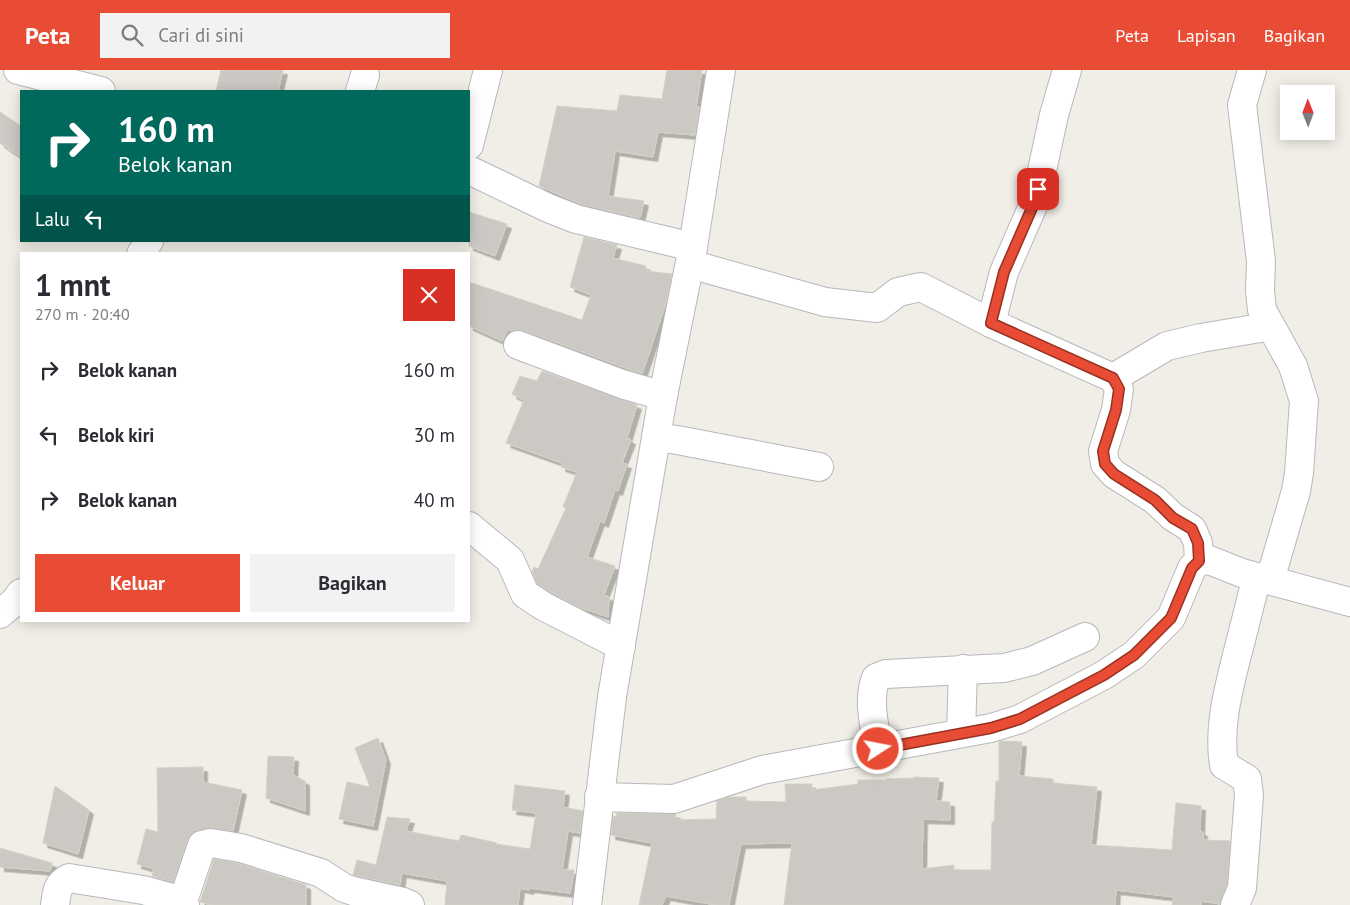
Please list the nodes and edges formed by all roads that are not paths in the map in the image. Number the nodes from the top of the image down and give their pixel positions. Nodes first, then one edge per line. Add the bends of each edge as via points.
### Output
1 (18, 70) edge
2 (488, 70) edge
3 (721, 70) edge
4 (1067, 70) edge
5 (1252, 70) edge
6 (97, 90) edge
7 (470, 141) edge
8 (470, 170) edge
9 (691, 256) junction
10 (991, 323) junction
11 (1270, 325) junction
12 (518, 345) dead end
13 (1113, 378) junction
14 (663, 396) junction
15 (656, 437) junction
16 (819, 467) dead end
17 (470, 527) edge
18 (1199, 561) junction
19 (1263, 578) junction
20 (20, 595) edge
21 (1350, 602) edge
22 (0, 614) edge
23 (1085, 637) dead end
24 (621, 646) junction
25 (963, 669) junction
26 (961, 733) junction
27 (878, 749) junction
28 (599, 797) junction
29 (184, 903) edge
30 (55, 905) edge
31 (410, 905) edge
32 (587, 905) edge
33 (1234, 905) edge

1 - 6 street
2 - 7 street
3 - 9 street
4 - 10 street via 1038,189 1004,272
5 - 11 street via 1242,105 1261,261 1262,310
8 - 9 street via 576,219
9 - 10 street via 825,302 876,308 898,292 921,287
9 - 14 street
10 - 13 street
11 - 13 street via 1167,346
11 - 19 street via 1293,366 1304,401 1296,491
12 - 14 street
13 - 18 street via 1119,389 1103,451 1105,464 1114,474 1192,529 1198,543
14 - 15 street
15 - 16 street
15 - 24 street
17 - 24 street via 510,560 525,594
18 - 19 street via 1209,560
18 - 26 street via 1192,568 1171,618 1134,655 1104,675 1020,719
19 - 21 street
19 - 33 street via 1229,686 1222,731 1224,764 1247,780 1249,795 1242,888
20 - 22 street
23 - 25 street via 1032,660 1004,668
24 - 28 street
25 - 26 street
25 - 27 street via 886,674 876,678 872,686 872,707
26 - 27 street
27 - 28 street via 762,770 674,799
28 - 32 street
29 - 30 street via 143,890 69,878 61,882
29 - 31 street via 202,845 211,843 241,848 321,873 344,888

